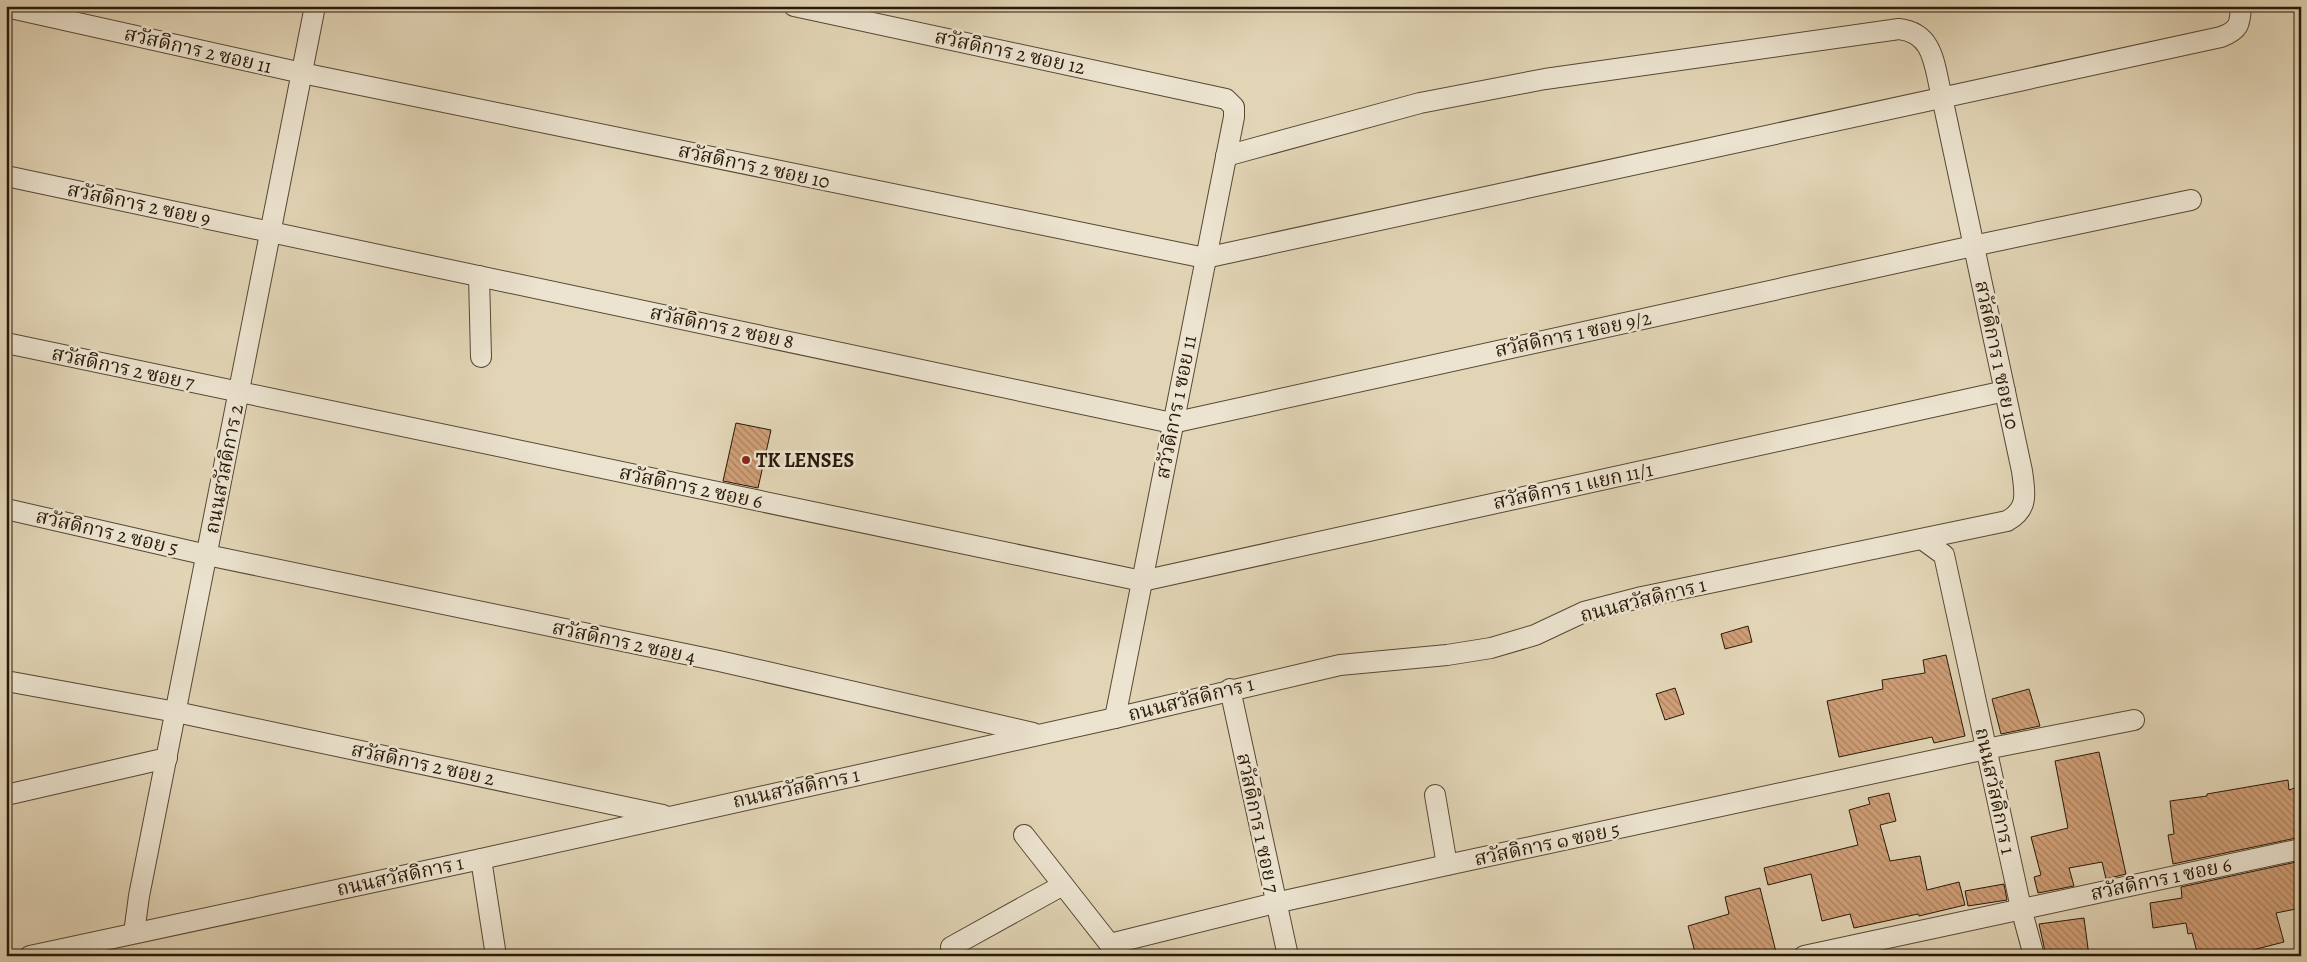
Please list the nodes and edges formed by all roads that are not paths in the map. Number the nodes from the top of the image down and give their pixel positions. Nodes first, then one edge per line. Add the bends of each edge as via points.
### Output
1 (6, 6) edge
2 (315, 6) edge
3 (794, 6) edge
4 (2241, 6) edge
5 (302, 73) junction
6 (1942, 97) junction
7 (1226, 99) joint
8 (1226, 156) junction
9 (6, 176) edge
10 (2191, 200) dead end
11 (271, 232) junction
12 (1973, 246) junction
13 (1205, 258) junction
14 (479, 276) junction
15 (6, 343) edge
16 (481, 357) dead end
17 (2005, 391) junction
18 (240, 392) junction
19 (1172, 422) junction
20 (6, 509) edge
21 (1922, 539) junction
22 (207, 554) junction
23 (1142, 581) junction
24 (6, 681) edge
25 (1230, 689) junction
26 (176, 712) junction
27 (1115, 718) junction
28 (2134, 720) dead end
29 (1040, 734) junction
30 (1986, 749) junction
31 (167, 758) junction
32 (6, 795) edge
33 (1435, 795) dead end
34 (669, 816) junction
35 (1024, 835) dead end
36 (2301, 849) edge
37 (481, 859) junction
38 (1447, 865) junction
39 (1063, 885) junction
40 (1275, 903) junction
41 (2021, 908) junction
42 (134, 932) junction
43 (951, 947) dead end
44 (1115, 950) edge
45 (30, 956) edge
46 (496, 956) edge
47 (1288, 956) edge
48 (1804, 956) edge
49 (2034, 956) edge

1 - 5 street, สวัสดิการ 2 ซอย 11
2 - 5 street, ถนนสวัสดิการ 2
3 - 7 street, สวัสดิการ 2 ซอย 12
4 - 6 street via 2240,24 2232,33 2221,37
5 - 11 street, ถนนสวัสดิการ 2
5 - 13 street, สวัสดิการ 2 ซอย 10
6 - 8 street, สวัสดิการ 1 ซอย 10 via 1930,50 1922,37 1913,31 1900,29 1526,83 1420,103
6 - 12 street, สวัสดิการ 1 ซอย 10
6 - 13 street
7 - 8 street, สวัวดิการ 1 ซอย 11 via 1234,107 1234,117
8 - 13 street, สวัวดิการ 1 ซอย 11
9 - 11 street, สวัสดิการ 2 ซอย 9
10 - 12 street, สวัสดิการ 1 ซอย 9/2
11 - 14 street, สวัสดิการ 2 ซอย 8
11 - 18 street, ถนนสวัสดิการ 2
12 - 17 street, สวัสดิการ 1 ซอย 10
12 - 19 street, สวัสดิการ 1 ซอย 9/2
13 - 19 street, สวัวดิการ 1 ซอย 11
14 - 16 street
14 - 19 street, สวัสดิการ 2 ซอย 8
15 - 18 street, สวัสดิการ 2 ซอย 7
17 - 21 street, สวัสดิการ 1 ซอย 10 via 2022,472 2025,495 2022,507 2007,521
17 - 23 street, สวัสดิการ 1 แยก 11/1
18 - 22 street, ถนนสวัสดิการ 2
18 - 23 street, สวัสดิการ 2 ซอย 6
19 - 23 street, สวัวดิการ 1 ซอย 11
20 - 22 street, สวัสดิการ 2 ซอย 5
21 - 25 street, ถนนสวัสดิการ 1 via 1642,597 1584,612 1535,635 1491,648 1340,665
21 - 30 street, ถนนสวัสดิการ 1 via 1944,555
22 - 26 street, ถนนสวัสดิการ 2
22 - 29 street, สวัสดิการ 2 ซอย 4 via 719,661
23 - 27 street, สวัวดิการ 1 ซอย 11
24 - 26 street, สวัสดิการ 2 ซอย 2
25 - 27 street, ถนนสวัสดิการ 1
25 - 40 street, สวัสดิการ 1 ซอย 7
26 - 31 street, ถนนสวัสดิการ 2
26 - 34 street, สวัสดิการ 2 ซอย 2
27 - 29 street, ถนนสวัสดิการ 1
28 - 30 street, สวัสดิการ ๑ ซอย 5
29 - 34 street, ถนนสวัสดิการ 1
30 - 38 street, สวัสดิการ ๑ ซอย 5
30 - 41 street, ถนนสวัสดิการ 1
31 - 32 street
31 - 42 street, ถนนสวัสดิการ 2
33 - 38 street
34 - 37 street, ถนนสวัสดิการ 1
35 - 39 street
36 - 41 street, สวัสดิการ 1 ซอย 6
37 - 42 street, ถนนสวัสดิการ 1
37 - 46 street
38 - 40 street, สวัสดิการ ๑ ซอย 5
39 - 43 street
39 - 44 street
40 - 44 street, สวัสดิการ ๑ ซอย 5
40 - 47 street, สวัสดิการ 1 ซอย 7
41 - 48 street, สวัสดิการ 1 ซอย 6
41 - 49 street, ถนนสวัสดิการ 1
42 - 45 street, ถนนสวัสดิการ 1

